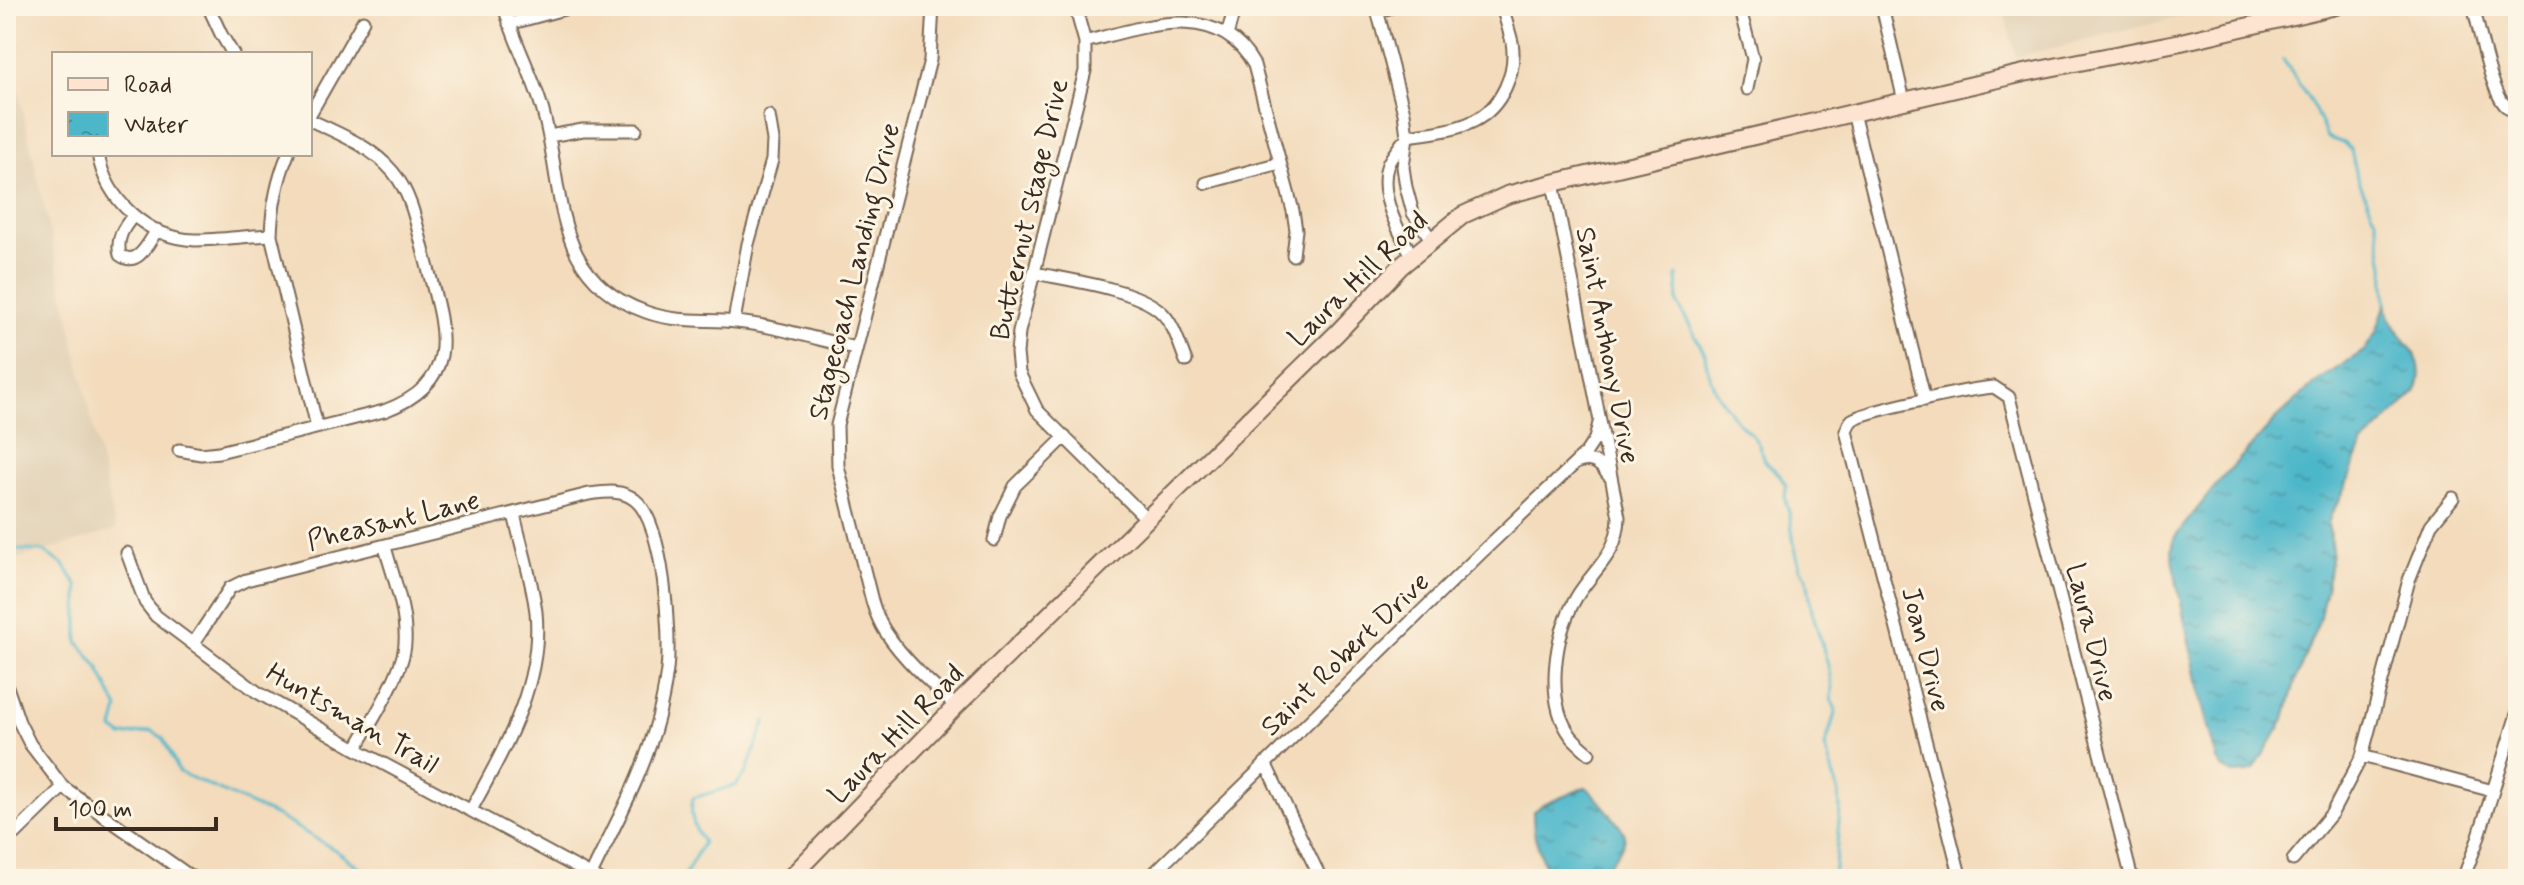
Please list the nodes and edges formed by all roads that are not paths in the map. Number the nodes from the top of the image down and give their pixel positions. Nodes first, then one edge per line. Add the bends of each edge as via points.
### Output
1 (208, 6) edge
2 (504, 6) edge
3 (575, 6) edge
4 (933, 6) edge
5 (1075, 6) edge
6 (1235, 6) edge
7 (1396, 6) edge
8 (1502, 6) edge
9 (1739, 6) edge
10 (1882, 6) edge
11 (2336, 6) edge
12 (2473, 6) edge
13 (1377, 8) edge
14 (363, 21) dead end
15 (509, 24) junction
16 (1228, 32) junction
17 (1085, 42) junction
18 (232, 52) edge
19 (1747, 89) dead end
20 (1904, 101) junction
21 (312, 110) edge
22 (2518, 110) edge
23 (1853, 113) junction
24 (769, 116) dead end
25 (312, 121) edge
26 (636, 130) dead end
27 (549, 136) junction
28 (1407, 136) junction
29 (99, 156) edge
30 (287, 156) edge
31 (1280, 163) junction
32 (1206, 183) dead end
33 (1553, 183) junction
34 (133, 216) junction
35 (157, 230) junction
36 (271, 235) junction
37 (1431, 239) junction
38 (1293, 255) dead end
39 (1412, 256) junction
40 (1035, 273) junction
41 (734, 321) junction
42 (855, 348) junction
43 (1186, 361) dead end
44 (1925, 400) junction
45 (1599, 423) junction
46 (317, 427) junction
47 (1065, 437) junction
48 (179, 450) dead end
49 (1575, 463) junction
50 (1611, 478) junction
51 (2453, 498) dead end
52 (514, 514) junction
53 (1147, 519) junction
54 (994, 540) dead end
55 (385, 547) junction
56 (127, 553) dead end
57 (193, 644) junction
58 (6, 684) edge
59 (956, 706) junction
60 (2518, 711) edge
61 (356, 749) junction
62 (1589, 753) dead end
63 (2362, 756) junction
64 (1265, 763) junction
65 (63, 787) junction
66 (2493, 791) junction
67 (471, 810) junction
68 (6, 838) edge
69 (2293, 860) dead end
70 (594, 877) edge
71 (194, 879) edge
72 (789, 879) edge
73 (1148, 879) edge
74 (1321, 879) edge
75 (1961, 879) edge
76 (2132, 879) edge
77 (2463, 879) edge

1 - 18 street
2 - 15 street
3 - 15 street
4 - 42 street, Stagecoach Landing Drive via 930,60
5 - 17 street, Butternut Stage Drive
6 - 16 street
7 - 13 street
8 - 28 street via 1513,59 1496,101 1475,121
9 - 19 street via 1753,59
10 - 20 street
11 - 20 main road, Laura Hill Road
12 - 22 street via 2499,96
13 - 28 street
14 - 21 street
15 - 27 street
16 - 17 street via 1188,18
16 - 31 street via 1254,65
17 - 40 street, Butternut Stage Drive via 1081,89
20 - 23 main road, Laura Hill Road
23 - 33 main road, Laura Hill Road
23 - 44 street
24 - 41 street via 772,160 748,244
25 - 46 street via 373,153 404,186 443,337 434,375 406,403
26 - 27 street
27 - 41 street via 565,229 588,273 645,312 672,319
28 - 37 street via 1406,187 1413,213
28 - 39 street via 1387,165 1386,187
29 - 34 street via 109,185
30 - 36 street via 275,191
31 - 32 street
31 - 38 street via 1295,220
33 - 37 main road, Laura Hill Road via 1481,206
33 - 45 street, Saint Anthony Drive
34 - 35 street
34 - 35 street via 118,243 125,260 134,260
35 - 36 street via 194,240
36 - 46 street
37 - 39 main road, Laura Hill Road
39 - 53 main road, Laura Hill Road
40 - 43 street via 1147,302 1172,327
40 - 47 street, Butternut Stage Drive via 1019,332 1019,373 1037,410
41 - 42 street
42 - 59 street, Stagecoach Landing Drive via 837,425 838,466 872,601 884,630
44 - 75 street, Joan Drive via 1861,416 1846,431
44 - 76 street, Laura Drive via 1984,387 2009,397
45 - 49 street, Saint Robert Drive via 1595,439
45 - 50 street, Saint Anthony Drive
46 - 48 street via 219,452
47 - 53 street, Butternut Stage Drive
47 - 54 street via 1015,486
49 - 50 street via 1595,461
49 - 64 street, Saint Robert Drive
50 - 62 street, Saint Anthony Drive via 1619,530 1608,558 1569,612 1556,657 1564,724
51 - 63 street via 2431,525 2409,580
52 - 55 street, Pheasant Lane
52 - 67 street via 535,609 536,640 529,685 509,740
52 - 70 street, Pheasant Lane via 614,491 634,499 649,518 656,544 667,602 667,668 658,718
53 - 59 main road, Laura Hill Road
55 - 57 street, Pheasant Lane via 230,588
55 - 61 street via 405,646 397,673
56 - 57 street, Huntsman Trail via 145,602
57 - 61 street, Huntsman Trail via 257,692
58 - 65 street via 30,744
59 - 72 main road, Laura Hill Road
60 - 66 street
61 - 67 street, Huntsman Trail
63 - 66 street
63 - 69 street via 2332,813
64 - 73 street, Saint Robert Drive
64 - 74 street
65 - 68 street
65 - 71 street
66 - 77 street
67 - 70 street, Huntsman Trail

